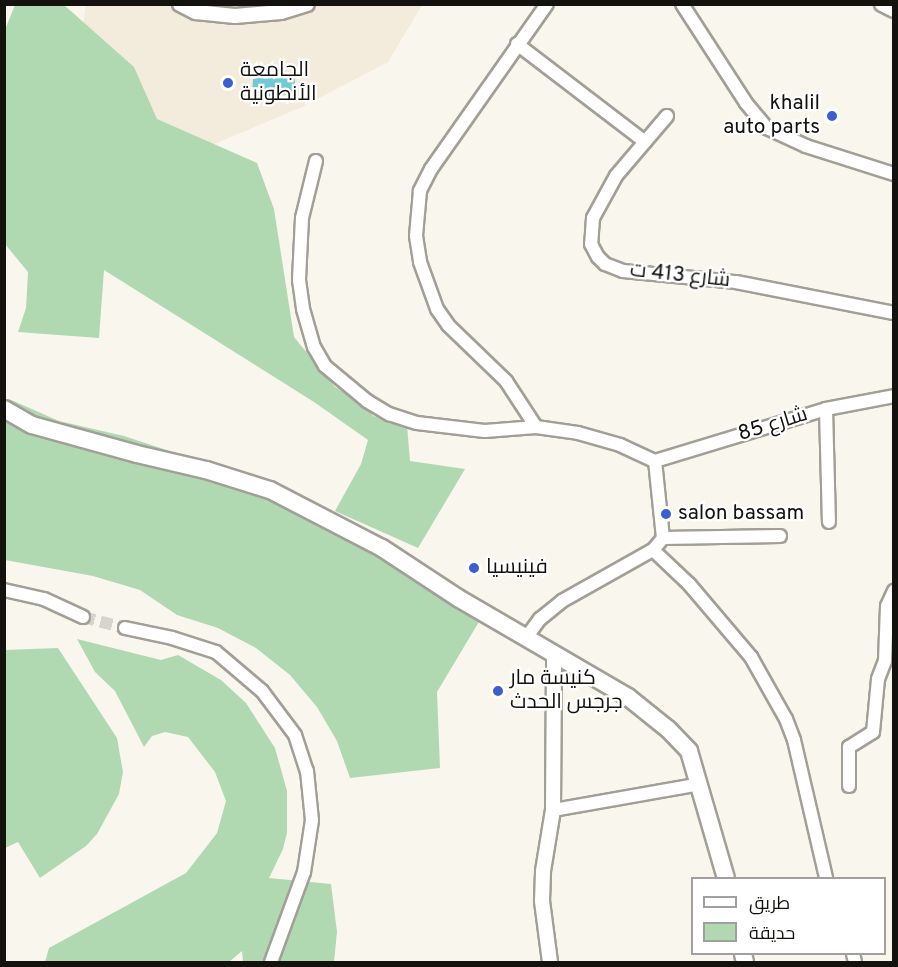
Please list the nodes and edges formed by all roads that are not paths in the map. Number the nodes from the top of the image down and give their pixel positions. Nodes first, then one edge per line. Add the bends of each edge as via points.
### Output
1 (180, 4) edge
2 (307, 4) edge
3 (547, 4) edge
4 (682, 4) edge
5 (882, 4) edge
6 (894, 10) edge
7 (517, 44) junction
8 (667, 117) dead end
9 (645, 142) junction
10 (316, 161) dead end
11 (894, 174) edge
12 (894, 313) edge
13 (894, 396) edge
14 (4, 409) edge
15 (826, 409) junction
16 (536, 427) junction
17 (655, 460) junction
18 (829, 522) dead end
19 (780, 536) dead end
20 (663, 538) junction
21 (653, 550) junction
22 (4, 590) edge
23 (894, 591) edge
24 (83, 617) tunnel mouth
25 (125, 628) tunnel mouth
26 (526, 638) junction
27 (554, 655) junction
28 (889, 662) edge
29 (700, 784) junction
30 (849, 786) dead end
31 (553, 810) junction
32 (725, 877) edge
33 (826, 877) edge
34 (271, 963) edge
35 (550, 963) edge

1 - 2 street via 196,12 236,16 281,12
3 - 7 street
4 - 11 street via 751,110 767,128 806,146
5 - 6 street
7 - 9 street
7 - 16 street via 431,169 420,191 416,236 420,262 437,309 448,325 506,381
8 - 9 street, شارع 413 ت
9 - 12 street, شارع 413 ت via 616,176 593,218 591,243 605,264 623,271 736,282
10 - 16 street via 302,218 299,280 314,347 325,366 367,401 389,414 417,423 485,431
13 - 15 street, شارع 85
14 - 26 main road via 32,425 270,490 382,548
15 - 17 street, شارع 85
15 - 18 street
16 - 17 street via 578,433
17 - 20 street
19 - 20 street
20 - 21 street
21 - 26 street via 562,601 540,619
21 - 33 street via 689,584 751,657 786,719
22 - 24 street via 44,599
23 - 28 street via 887,606
25 - 34 street via 216,652 262,691 295,735 307,771 312,820 304,872
26 - 27 main road
27 - 29 main road via 628,697 668,729 689,751
27 - 31 street
28 - 30 street via 878,679 873,732 849,747
29 - 31 street
29 - 32 main road
31 - 35 street via 542,901

